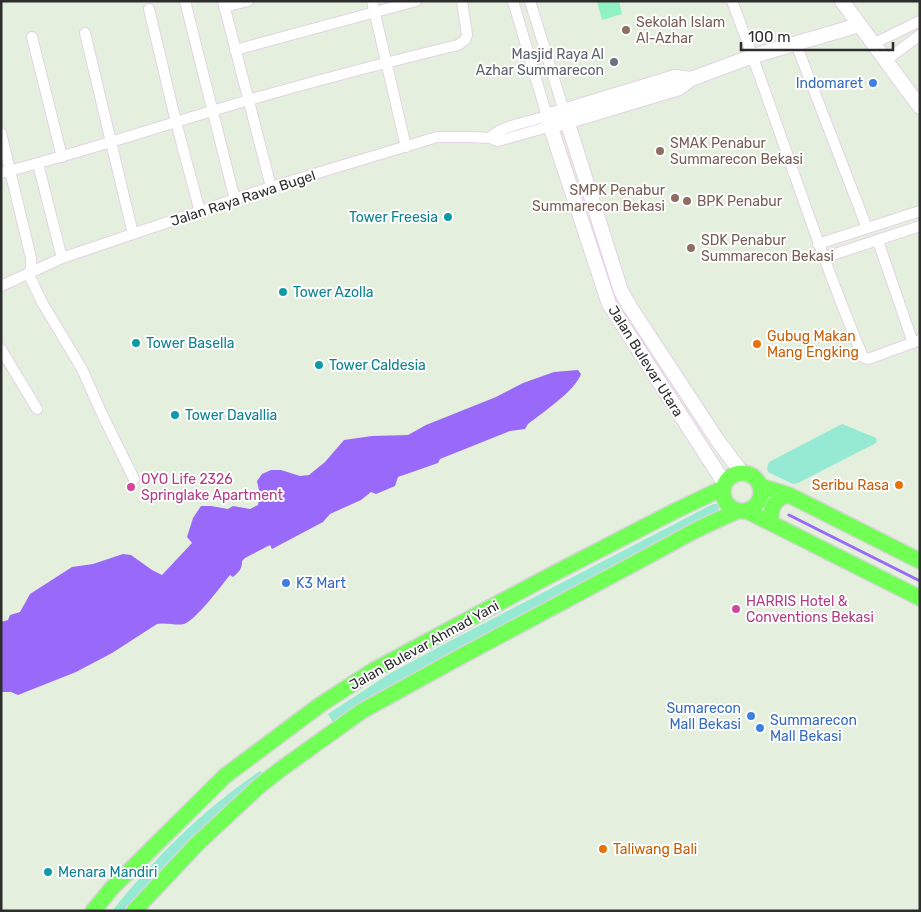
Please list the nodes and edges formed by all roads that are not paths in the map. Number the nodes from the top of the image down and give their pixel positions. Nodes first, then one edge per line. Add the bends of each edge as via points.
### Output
1 (184, 1) edge
2 (248, 1) edge
3 (372, 1) edge
4 (416, 1) edge
5 (462, 1) edge
6 (513, 1) edge
7 (530, 1) edge
8 (732, 1) edge
9 (842, 1) edge
10 (224, 4) edge
11 (149, 9) dead end
12 (375, 12) junction
13 (920, 21) edge
14 (859, 25) junction
15 (84, 33) dead end
16 (920, 35) edge
17 (32, 37) dead end
18 (796, 44) junction
19 (873, 44) junction
20 (235, 50) junction
21 (753, 56) junction
22 (885, 61) junction
23 (386, 62) junction
24 (248, 100) junction
25 (920, 107) edge
26 (212, 111) junction
27 (565, 116) junction
28 (549, 121) junction
29 (176, 122) junction
30 (1, 133) edge
31 (110, 142) junction
32 (406, 146) junction
33 (62, 157) junction
34 (38, 164) junction
35 (6, 172) edge
36 (271, 187) junction
37 (235, 200) junction
38 (920, 210) edge
39 (200, 212) junction
40 (920, 226) edge
41 (867, 228) junction
42 (133, 234) junction
43 (878, 240) junction
44 (818, 244) junction
45 (62, 258) junction
46 (823, 258) junction
47 (29, 272) junction
48 (1, 286) edge
49 (916, 342) edge
50 (1, 350) edge
51 (37, 409) dead end
52 (742, 473) junction
53 (134, 479) dead end
54 (724, 486) junction
55 (760, 486) junction
56 (789, 495) junction
57 (742, 511) junction
58 (771, 523) junction
59 (920, 561) edge
60 (920, 598) edge
61 (93, 911) edge
62 (134, 911) edge

1 - 26 street
2 - 10 street
3 - 12 street
4 - 12 street
5 - 23 street via 467,35 462,42
6 - 28 street, Jalan Bulevar Utara
7 - 27 street, Jalan Bulevar Utara
8 - 21 street
9 - 14 street
10 - 20 street
11 - 29 street
12 - 20 street
12 - 23 street
13 - 19 street
14 - 18 street, Jalan Raya Rawa Bugel
14 - 19 street
15 - 31 street
16 - 22 street
17 - 33 street
18 - 21 street, Jalan Raya Rawa Bugel
18 - 41 street
19 - 22 street
20 - 24 street
21 - 27 street, Jalan Raya Rawa Bugel via 690,79 679,88
21 - 44 street
22 - 25 street
23 - 24 street
23 - 32 street
24 - 26 street
24 - 36 street
26 - 29 street
26 - 37 street
27 - 28 street, Jalan Raya Rawa Bugel
27 - 52 street, Jalan Bulevar Utara via 621,291
28 - 32 street, Jalan Raya Rawa Bugel via 498,141 444,136
28 - 54 street, Jalan Bulevar Utara via 609,304
29 - 31 street
29 - 39 street
30 - 35 street
31 - 33 street
31 - 42 street
32 - 36 street, Jalan Raya Rawa Bugel
33 - 34 street
34 - 35 street
34 - 45 street
35 - 47 street via 31,258
36 - 37 street, Jalan Raya Rawa Bugel
37 - 39 street, Jalan Raya Rawa Bugel
38 - 41 street
39 - 42 street, Jalan Raya Rawa Bugel
40 - 43 street
41 - 44 street
42 - 45 street, Jalan Raya Rawa Bugel
43 - 46 street
43 - 49 street
44 - 46 street
45 - 47 street, Jalan Raya Rawa Bugel
46 - 49 street via 864,358
47 - 48 street, Jalan Raya Rawa Bugel
47 - 53 street via 43,304 82,369
50 - 51 street
52 - 54 main road via 734,475
52 - 55 main road via 754,477
54 - 57 main road via 725,502 732,509
54 - 61 main road, Jalan Bulevar Ahmad Yani via 374,670 320,705 225,776
55 - 56 main road
55 - 57 main road via 758,502
56 - 58 main road via 778,498 774,503
56 - 59 main road
57 - 58 main road
57 - 62 main road, Jalan Bulevar Ahmad Yani via 696,530 362,711 258,787 197,844
58 - 60 main road

